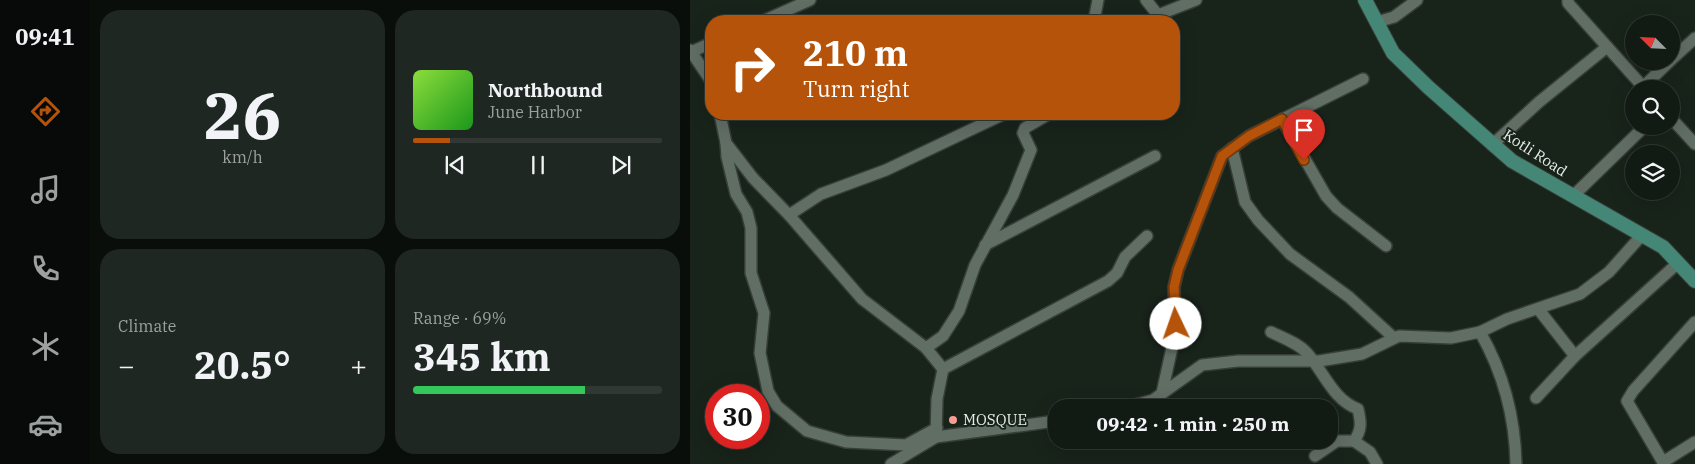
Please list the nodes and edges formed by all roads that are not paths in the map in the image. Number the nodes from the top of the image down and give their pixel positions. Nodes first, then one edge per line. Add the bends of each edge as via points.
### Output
1 (810, 0) edge
2 (1098, 0) edge
3 (1146, 0) edge
4 (1196, 0) edge
5 (1365, 0) edge
6 (1417, 0) edge
7 (1567, 0) edge
8 (776, 15) edge
9 (1095, 15) edge
10 (1377, 22) junction
11 (1695, 38) edge
12 (705, 45) edge
13 (1607, 47) junction
14 (690, 51) edge
15 (1680, 52) edge
16 (1662, 70) edge
17 (705, 72) edge
18 (1362, 79) dead end
19 (1637, 80) edge
20 (1652, 80) edge
21 (1282, 119) junction
22 (721, 120) edge
23 (991, 120) edge
24 (1039, 120) edge
25 (1680, 128) edge
26 (1636, 135) edge
27 (726, 143) junction
28 (1695, 144) edge
29 (1492, 145) junction
30 (1232, 148) junction
31 (1155, 156) dead end
32 (1573, 196) junction
33 (789, 215) junction
34 (1642, 235) junction
35 (1147, 236) dead end
36 (984, 245) junction
37 (1386, 246) dead end
38 (1678, 263) junction
39 (1695, 280) edge
40 (1539, 310) junction
41 (1695, 322) edge
42 (1271, 332) dead end
43 (1480, 332) junction
44 (1394, 338) junction
45 (926, 348) junction
46 (1575, 356) junction
47 (1312, 361) junction
48 (943, 369) junction
49 (1162, 394) junction
50 (1536, 398) dead end
51 (1154, 399) edge
52 (1048, 423) edge
53 (937, 433) junction
54 (1354, 440) junction
55 (1695, 442) edge
56 (1315, 456) dead end
57 (1664, 463) edge
58 (891, 464) edge
59 (1377, 464) edge
60 (1516, 464) edge

1 - 8 street
2 - 9 street
3 - 4 street via 1158,15
5 - 10 main road, Kotli Road
6 - 10 street via 1394,17
7 - 13 street
10 - 29 main road, Kotli Road via 1394,53
11 - 15 street
12 - 14 street
13 - 19 street
13 - 29 street
14 - 17 street
16 - 20 street
18 - 21 street
21 - 30 street
21 - 37 street via 1326,196
22 - 27 street
23 - 33 street via 886,170 821,194
24 - 36 street via 1023,132 1031,150 1013,195
25 - 28 street
26 - 32 street
27 - 33 street via 753,178
27 - 53 street via 736,194 747,212 751,228 751,273 764,313 760,353 768,391 777,406 806,431 846,442 906,445
29 - 32 main road, Kotli Road via 1512,161
30 - 44 street via 1245,202 1258,220 1290,254 1349,297
30 - 49 street via 1222,156 1178,270 1174,287 1175,334
31 - 36 street
32 - 34 main road, Kotli Road
33 - 45 street via 862,299
34 - 38 main road, Kotli Road via 1663,247
34 - 40 street via 1618,264 1596,283 1580,294
35 - 48 street via 1125,257 1117,273 1108,281
36 - 45 street via 959,311 943,336
38 - 39 main road, Kotli Road
38 - 46 street
40 - 43 street
40 - 46 street
41 - 57 street via 1632,391 1627,401
42 - 47 street via 1302,348
43 - 44 street via 1451,338 1412,335
43 - 60 street via 1491,351 1509,400
44 - 47 street via 1362,354
45 - 48 street
46 - 50 street
47 - 49 street via 1202,365
47 - 54 street via 1336,395 1348,406 1358,409 1361,424
48 - 53 street via 937,399
49 - 51 street
52 - 53 street
53 - 58 street
54 - 56 street via 1338,441
54 - 59 street via 1370,452
55 - 57 street

